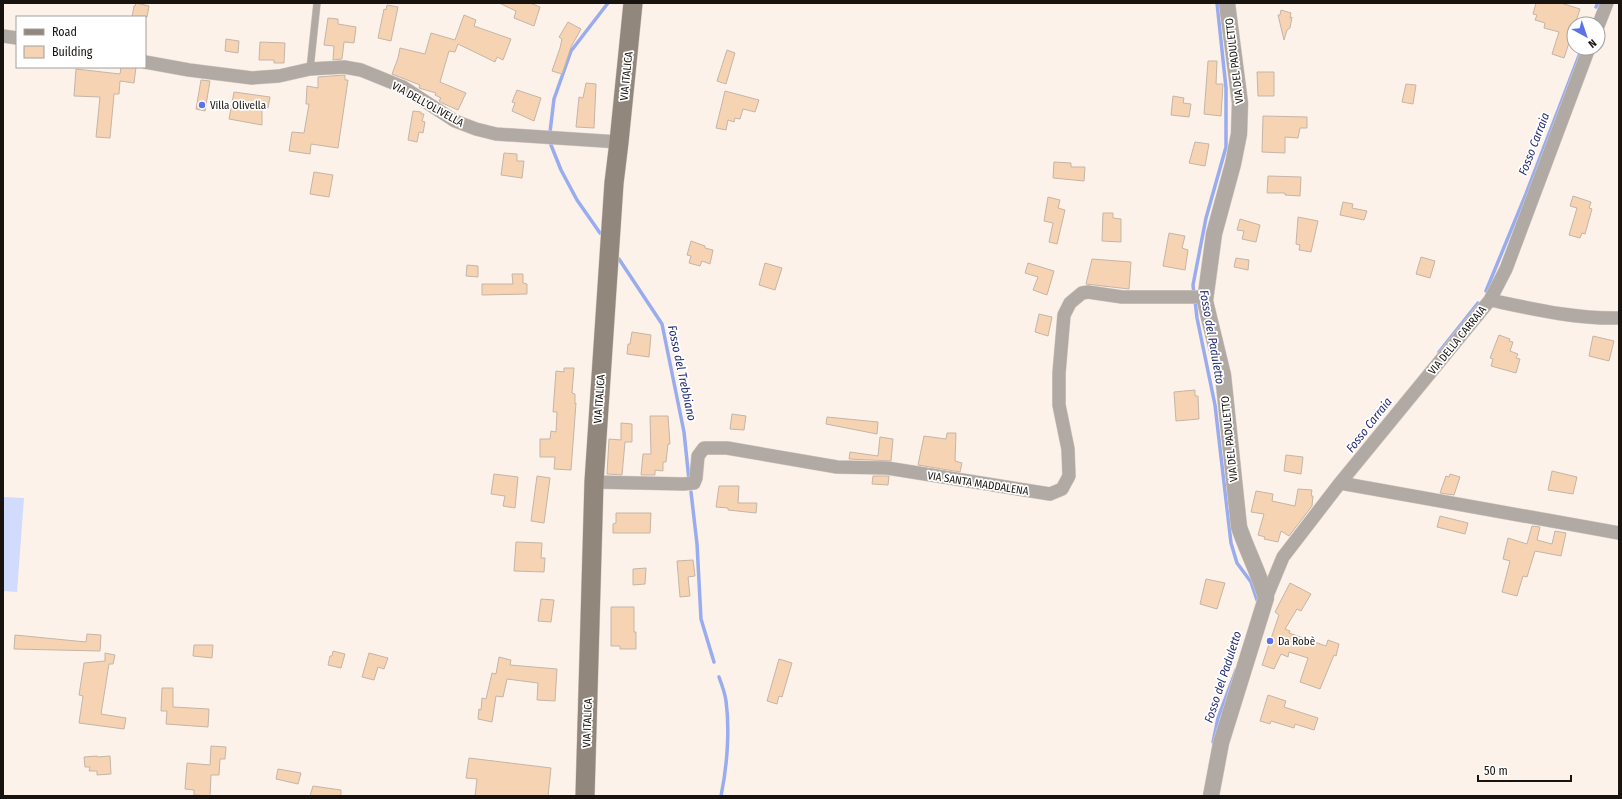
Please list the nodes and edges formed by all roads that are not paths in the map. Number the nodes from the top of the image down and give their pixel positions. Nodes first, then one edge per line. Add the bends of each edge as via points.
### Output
1 (317, 3) edge
2 (633, 3) edge
3 (1227, 3) edge
4 (1607, 3) edge
5 (1602, 16) edge
6 (3, 36) edge
7 (16, 38) edge
8 (1586, 56) edge
9 (146, 62) edge
10 (310, 68) junction
11 (619, 142) junction
12 (1198, 297) junction
13 (1490, 300) junction
14 (1619, 318) edge
15 (594, 482) junction
16 (1340, 483) junction
17 (1619, 533) edge
18 (1266, 598) junction
19 (585, 796) edge
20 (1211, 796) edge

1 - 10 lane
2 - 11 main road, VIA ITALICA
3 - 12 street, VIA DEL PADULETTO via 1240,103 1239,134
4 - 5 street
6 - 7 street
8 - 13 street, VIA DELLA CARRAIA via 1506,269
9 - 10 street, VIA DELL'OLIVELLA via 252,78 279,76
10 - 11 street, VIA DELL'OLIVELLA via 344,67 361,70 403,87 455,122 496,134
11 - 15 main road, VIA ITALICA
12 - 15 street, VIA SANTA MADDALENA via 1122,297 1088,292 1082,293 1070,303 1064,315 1059,373 1059,404 1068,449 1069,476 1062,489 1050,494 886,468 837,468 727,448 704,448 698,456 696,478 689,484
12 - 18 street, VIA DEL PADULETTO via 1205,301 1223,375 1239,527 1261,579
13 - 14 street via 1588,318
13 - 16 street, VIA DELLA CARRAIA
15 - 19 main road, VIA ITALICA
16 - 17 street
16 - 18 street, VIA DELLA CARRAIA via 1283,557
18 - 20 street via 1222,743

